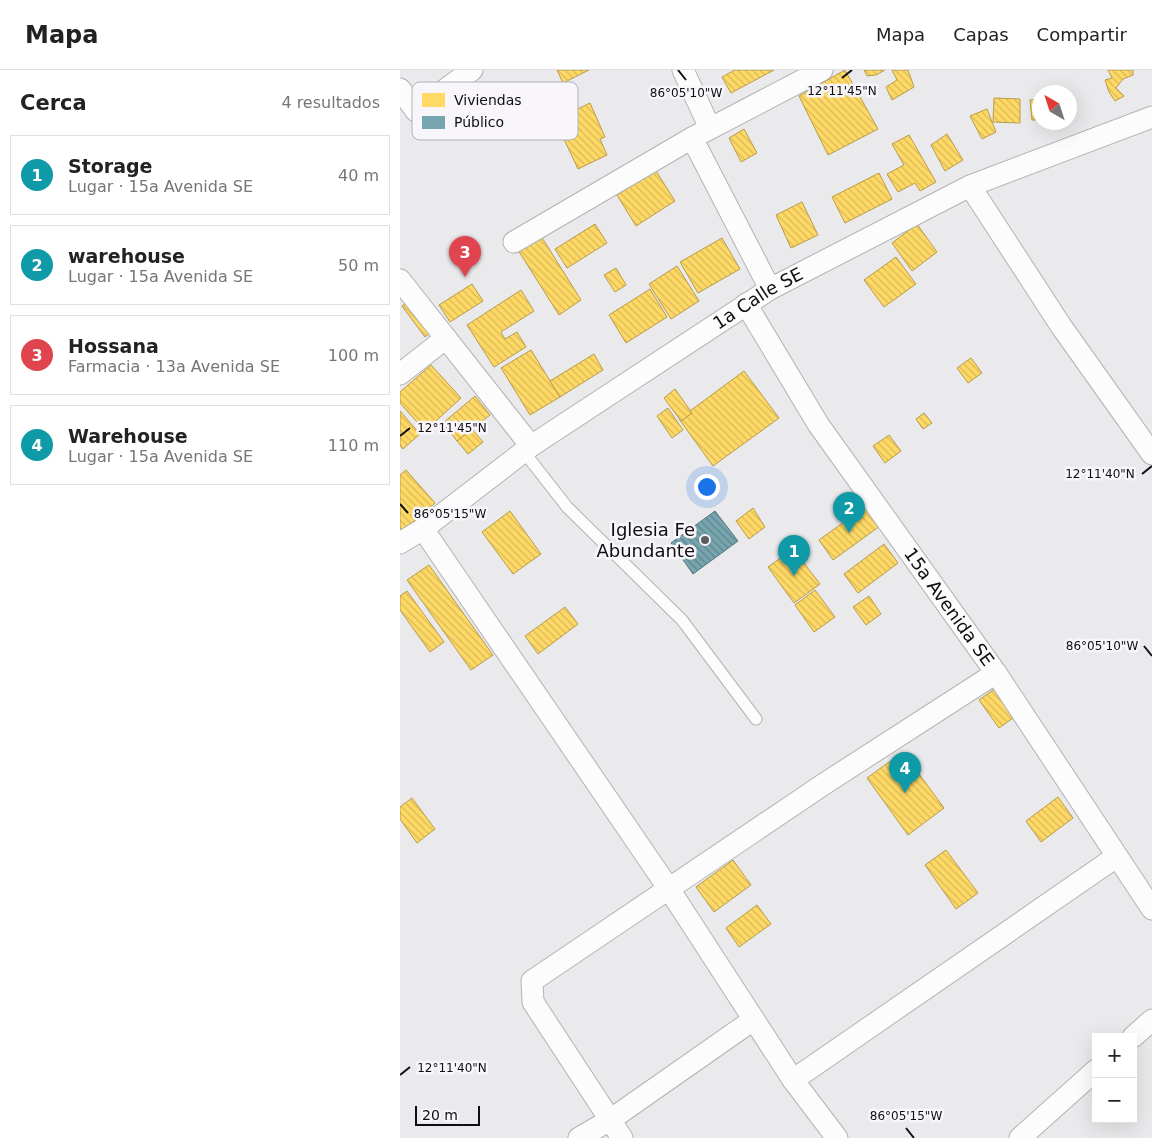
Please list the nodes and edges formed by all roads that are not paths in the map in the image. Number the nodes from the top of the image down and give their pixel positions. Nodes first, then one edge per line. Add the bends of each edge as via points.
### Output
1 (472, 70) edge
2 (684, 70) edge
3 (822, 70) edge
4 (455, 82) edge
5 (400, 89) edge
6 (412, 105) edge
7 (1152, 117) edge
8 (701, 133) junction
9 (970, 186) junction
10 (514, 242) dead end
11 (400, 280) edge
12 (770, 289) junction
13 (746, 304) junction
14 (446, 338) junction
15 (400, 374) edge
16 (528, 449) junction
17 (1152, 454) edge
18 (424, 529) junction
19 (400, 543) edge
20 (996, 673) junction
21 (756, 719) dead end
22 (1116, 857) junction
23 (669, 889) junction
24 (1152, 909) edge
25 (753, 1020) junction
26 (1152, 1020) edge
27 (1137, 1033) edge
28 (1092, 1074) edge
29 (793, 1080) junction
30 (610, 1120) junction
31 (579, 1138) edge
32 (622, 1138) edge
33 (837, 1138) edge
34 (1020, 1138) edge

1 - 4 street
2 - 8 street
3 - 8 street
5 - 6 street
7 - 9 street, 1a Calle SE
8 - 10 street
8 - 12 street
9 - 12 street, 1a Calle SE
9 - 17 street via 1061,326
11 - 14 street
12 - 13 street, 1a Calle SE
13 - 16 street, 1a Calle SE
13 - 20 street, 15a Avenida SE via 818,424
14 - 15 street
14 - 16 street
16 - 18 street, 1a Calle SE
16 - 21 lane via 567,507 682,620
18 - 19 street, 1a Calle SE
18 - 23 street
20 - 22 street, 15a Avenida SE
20 - 23 street
22 - 24 street, 15a Avenida SE
22 - 29 street
23 - 25 street
23 - 30 street via 532,980 533,1002
25 - 29 street
25 - 30 street
26 - 27 street
28 - 34 street
29 - 33 street
30 - 31 street
30 - 32 street

